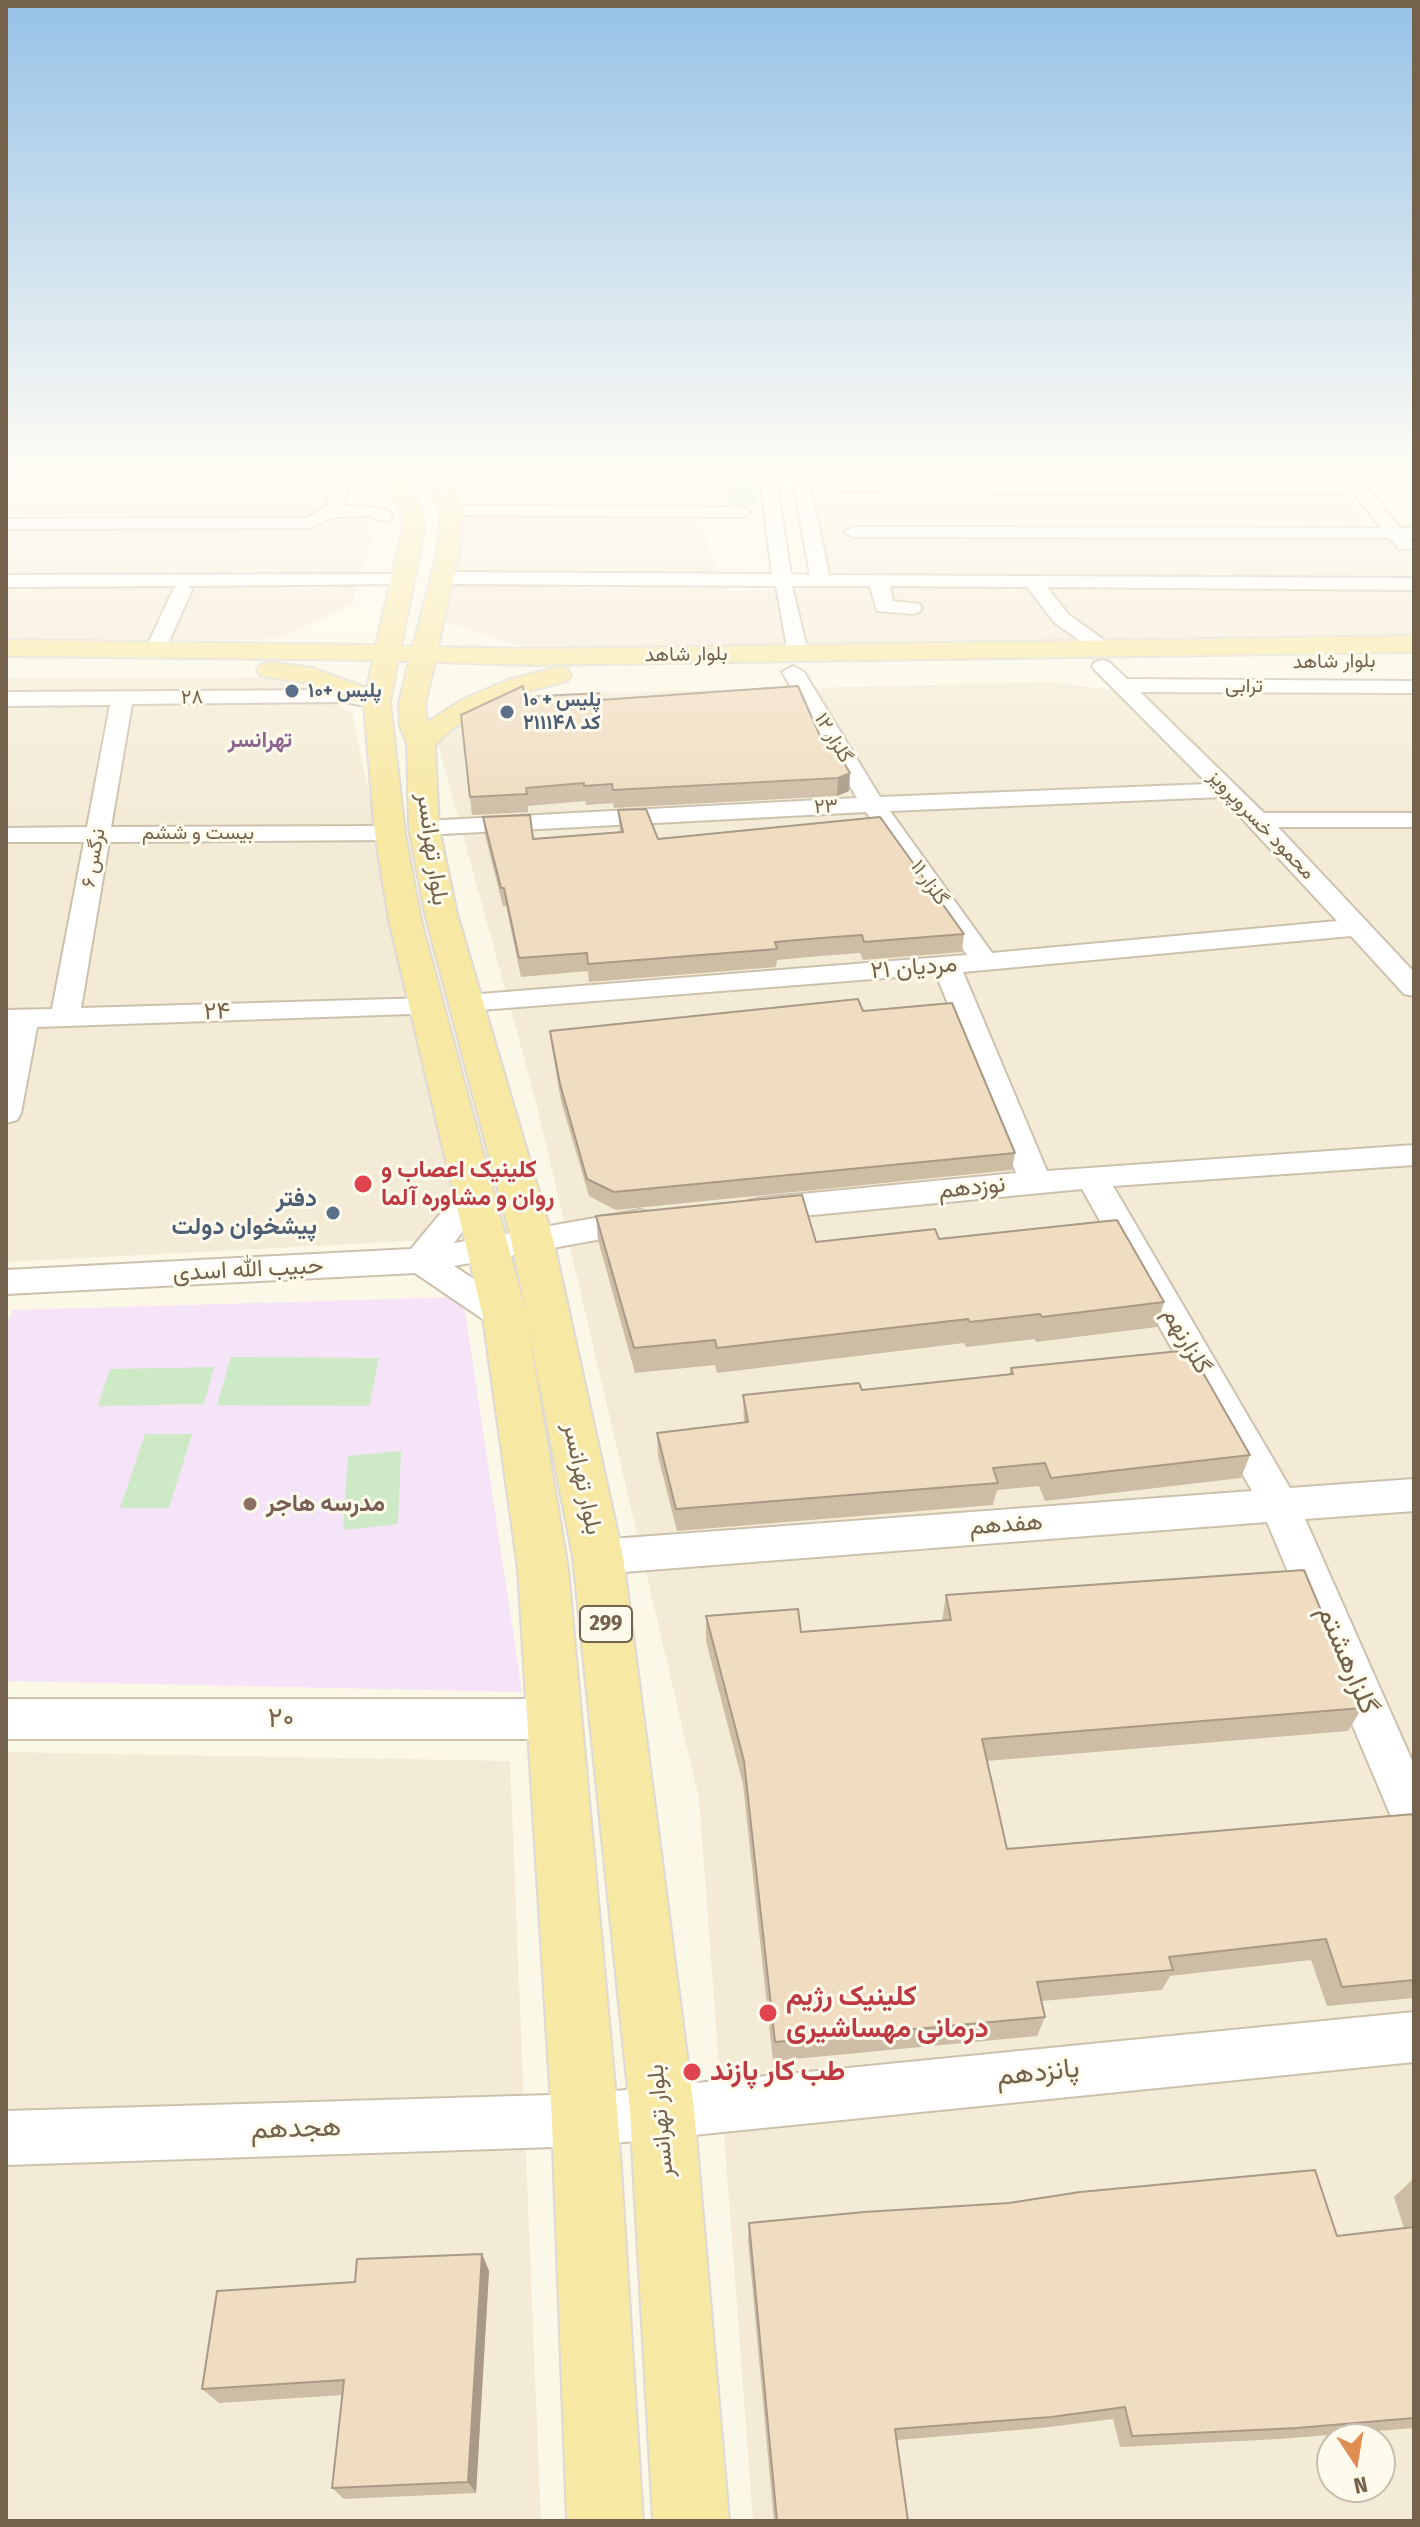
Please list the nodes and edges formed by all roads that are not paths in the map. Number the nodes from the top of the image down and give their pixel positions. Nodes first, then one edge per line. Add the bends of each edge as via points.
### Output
1 (879, 582) edge
2 (196, 583) edge
3 (441, 583) edge
4 (653, 583) edge
5 (784, 583) edge
6 (812, 583) edge
7 (1023, 583) edge
8 (1034, 583) junction
9 (1414, 584) edge
10 (400, 585) junction
11 (784, 586) junction
12 (182, 590) dead end
13 (375, 608) dead end
14 (912, 608) dead end
15 (1062, 619) junction
16 (430, 622) junction
17 (349, 629) dead end
18 (1414, 644) edge
19 (6, 648) edge
20 (156, 648) junction
21 (292, 650) junction
22 (1026, 650) junction
23 (1103, 658) junction
24 (1414, 661) edge
25 (796, 662) junction
26 (421, 663) junction
27 (530, 666) junction
28 (6, 667) edge
29 (381, 675) junction
30 (558, 675) junction
31 (1121, 685) junction
32 (1414, 687) edge
33 (122, 698) junction
34 (6, 699) edge
35 (421, 743) junction
36 (1228, 790) junction
37 (873, 804) junction
38 (1258, 820) junction
39 (1414, 820) edge
40 (407, 830) junction
41 (98, 833) junction
42 (6, 835) edge
43 (1360, 927) junction
44 (985, 962) junction
45 (946, 965) junction
46 (1413, 986) edge
47 (448, 1005) junction
48 (65, 1017) junction
49 (15, 1018) edge
50 (6, 1113) edge
51 (1414, 1155) edge
52 (1092, 1177) junction
53 (1036, 1182) junction
54 (728, 1213) edge
55 (667, 1219) edge
56 (505, 1248) junction
57 (421, 1261) junction
58 (6, 1282) edge
59 (1414, 1495) edge
60 (1279, 1504) junction
61 (598, 1557) junction
62 (6, 1719) edge
63 (556, 1719) junction
64 (1414, 1817) edge
65 (1414, 2037) edge
66 (662, 2110) junction
67 (585, 2120) junction
68 (6, 2138) edge
69 (605, 2521) edge
70 (691, 2521) edge

1 - 14 street via 884,607
2 - 10 street
3 - 16 main road, بلوار تهرانسر / 299
4 - 11 street
5 - 11 street, گلزار ۱۲
6 - 11 street
7 - 8 street
8 - 9 street
8 - 15 street, محمود خسروپرویز
10 - 13 main road
10 - 29 main road, بلوار تهرانسر
11 - 25 street, گلزار ۱۲
12 - 20 street
15 - 22 street via 1046,642
15 - 23 street, محمود خسروپرویز
16 - 26 main road, بلوار تهرانسر / 299
16 - 27 main road
17 - 21 main road
18 - 23 main road, بلوار شاهد
19 - 20 main road, بلوار شاهد
20 - 21 main road, بلوار شاهد
21 - 29 main road, بلوار شاهد
22 - 23 main road, بلوار شاهد
22 - 25 main road, بلوار شاهد
23 - 24 main road, بلوار شاهد
23 - 25 main road, بلوار شاهد
23 - 31 street, محمود خسروپرویز
25 - 27 main road, بلوار شاهد
25 - 30 main road, بلوار شاهد
25 - 37 street, گلزار ۱۲
26 - 27 main road, بلوار شاهد
26 - 29 main road, بلوار شاهد
26 - 35 main road, بلوار تهرانسر / 299 via 412,704
27 - 30 main road, بلوار شاهد
28 - 29 main road via 249,667 312,676
29 - 33 street, ۲۸ via 344,696
29 - 40 main road, بلوار تهرانسر
30 - 35 main road via 476,704 443,722
31 - 32 street, ترابی
31 - 36 street, محمود خسروپرویز
33 - 34 street, ۲۸
33 - 41 street, نرگس ۶
35 - 40 main road, بلوار تهرانسر / 299
36 - 37 street, ۲۳
36 - 38 street, محمود خسروپرویز
37 - 40 street, ۲۳
37 - 44 street, گلزار ۱۱
38 - 39 street
38 - 43 street, محمود خسروپرویز
40 - 41 street, بیست و ششم
40 - 47 main road, بلوار تهرانسر / 299 via 441,914
41 - 42 street, بیست و ششم
41 - 48 street, نرگس ۶
43 - 44 street, ۲۱ مردیان
43 - 46 street, محمود خسروپرویز
44 - 45 street, ۲۱ مردیان
45 - 47 street, ۲۱ مردیان
45 - 53 street
47 - 48 street, ۲۴
47 - 56 main road, بلوار تهرانسر / 299
48 - 49 street, ۲۴
49 - 50 street
51 - 52 street, نوزدهم
52 - 53 street, نوزدهم
52 - 60 street, گلزارنهم
53 - 54 street, نوزدهم
55 - 56 street via 605,1225
56 - 57 street
56 - 57 street, حبیب الله اسدی
56 - 57 street
56 - 61 main road, بلوار تهرانسر / 299
56 - 63 main road, بلوار تهرانسر
57 - 58 street, حبیب الله اسدی
59 - 60 street, هفدهم
60 - 61 street, هفدهم
60 - 64 street, گلزارهشتم
61 - 66 main road, بلوار تهرانسر / 299
62 - 63 street, ۲۰
63 - 67 main road, بلوار تهرانسر
65 - 66 street, پانزدهم
66 - 67 street, پانزدهم
66 - 70 main road, بلوار تهرانسر / 299
67 - 68 street, هجدهم
67 - 69 main road, بلوار تهرانسر

